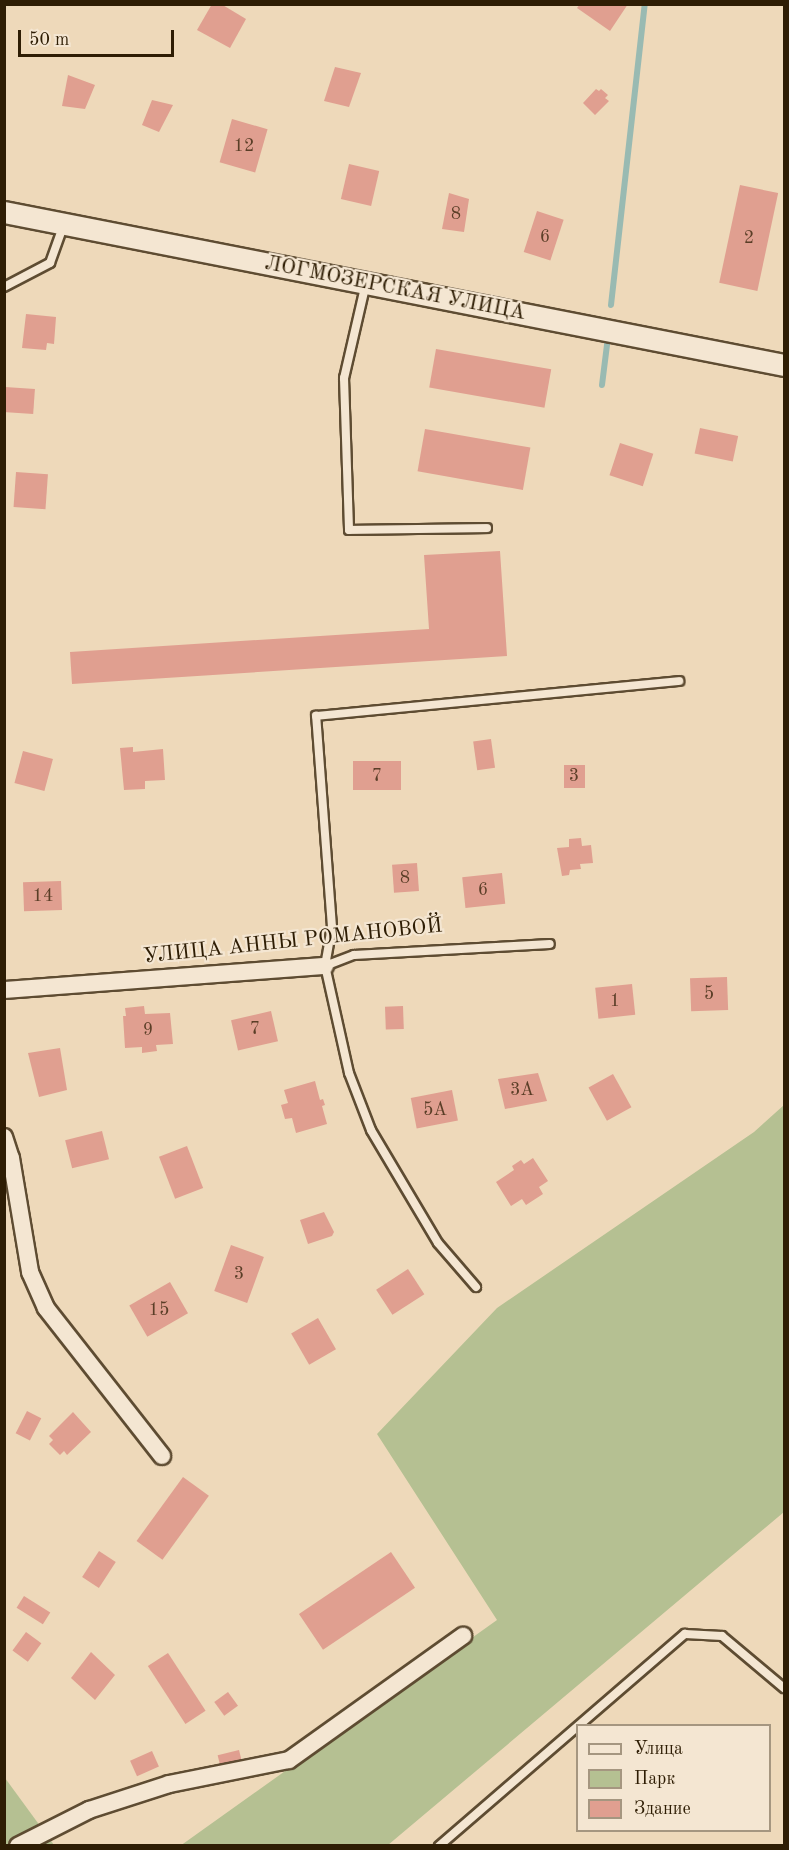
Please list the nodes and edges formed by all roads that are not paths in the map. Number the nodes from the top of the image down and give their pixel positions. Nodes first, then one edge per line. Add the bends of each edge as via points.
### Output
1 (4, 212) edge
2 (64, 224) junction
3 (366, 283) junction
4 (4, 287) edge
5 (784, 365) edge
6 (487, 528) dead end
7 (679, 681) dead end
8 (549, 944) dead end
9 (325, 966) junction
10 (4, 990) edge
11 (4, 1137) edge
12 (476, 1287) dead end
13 (162, 1456) dead end
14 (463, 1636) dead end
15 (784, 1688) edge
16 (580, 1724) edge
17 (576, 1727) edge
18 (18, 1845) edge
19 (439, 1845) edge

1 - 2 street, ЛОГМОЗЕРСКАЯ УЛИЦА
2 - 3 street, ЛОГМОЗЕРСКАЯ УЛИЦА
2 - 4 lane via 50,263
3 - 5 street, ЛОГМОЗЕРСКАЯ УЛИЦА
3 - 6 lane via 344,378 349,530
7 - 9 lane via 316,716 332,927
8 - 9 lane, УЛИЦА АННЫ РОМАНОВОЙ via 354,955
9 - 10 street, УЛИЦА АННЫ РОМАНОВОЙ
9 - 12 lane via 349,1073 371,1130 438,1243
11 - 13 street via 30,1272 46,1308
14 - 18 street via 289,1760 159,1787 89,1810
15 - 16 lane via 722,1636 685,1634
17 - 19 lane

